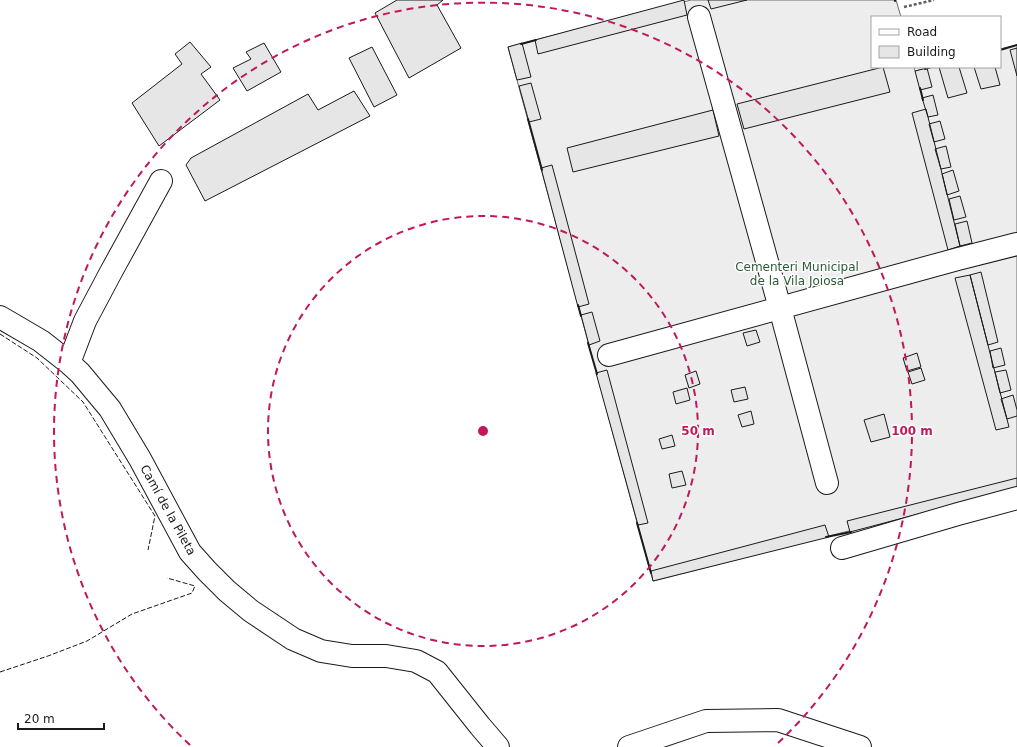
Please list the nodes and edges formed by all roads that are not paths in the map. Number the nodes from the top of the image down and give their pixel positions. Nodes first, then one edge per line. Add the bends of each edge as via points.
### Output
1 (699, 16) dead end
2 (162, 181) dead end
3 (1017, 244) edge
4 (780, 308) junction
5 (0, 317) edge
6 (609, 355) dead end
7 (69, 363) junction
8 (827, 483) dead end
9 (1017, 498) edge
10 (842, 548) dead end
11 (498, 747) edge
12 (629, 747) edge
13 (860, 747) edge

1 - 4 street
2 - 7 street via 86,320
3 - 4 street
4 - 6 street
4 - 8 street
5 - 7 street, Camí de la Pileta via 41,340
7 - 11 street, Camí de la Pileta via 110,409 190,552 227,591 251,611 293,639 321,651 416,661 437,672
9 - 10 street
12 - 13 street via 706,721 778,720

